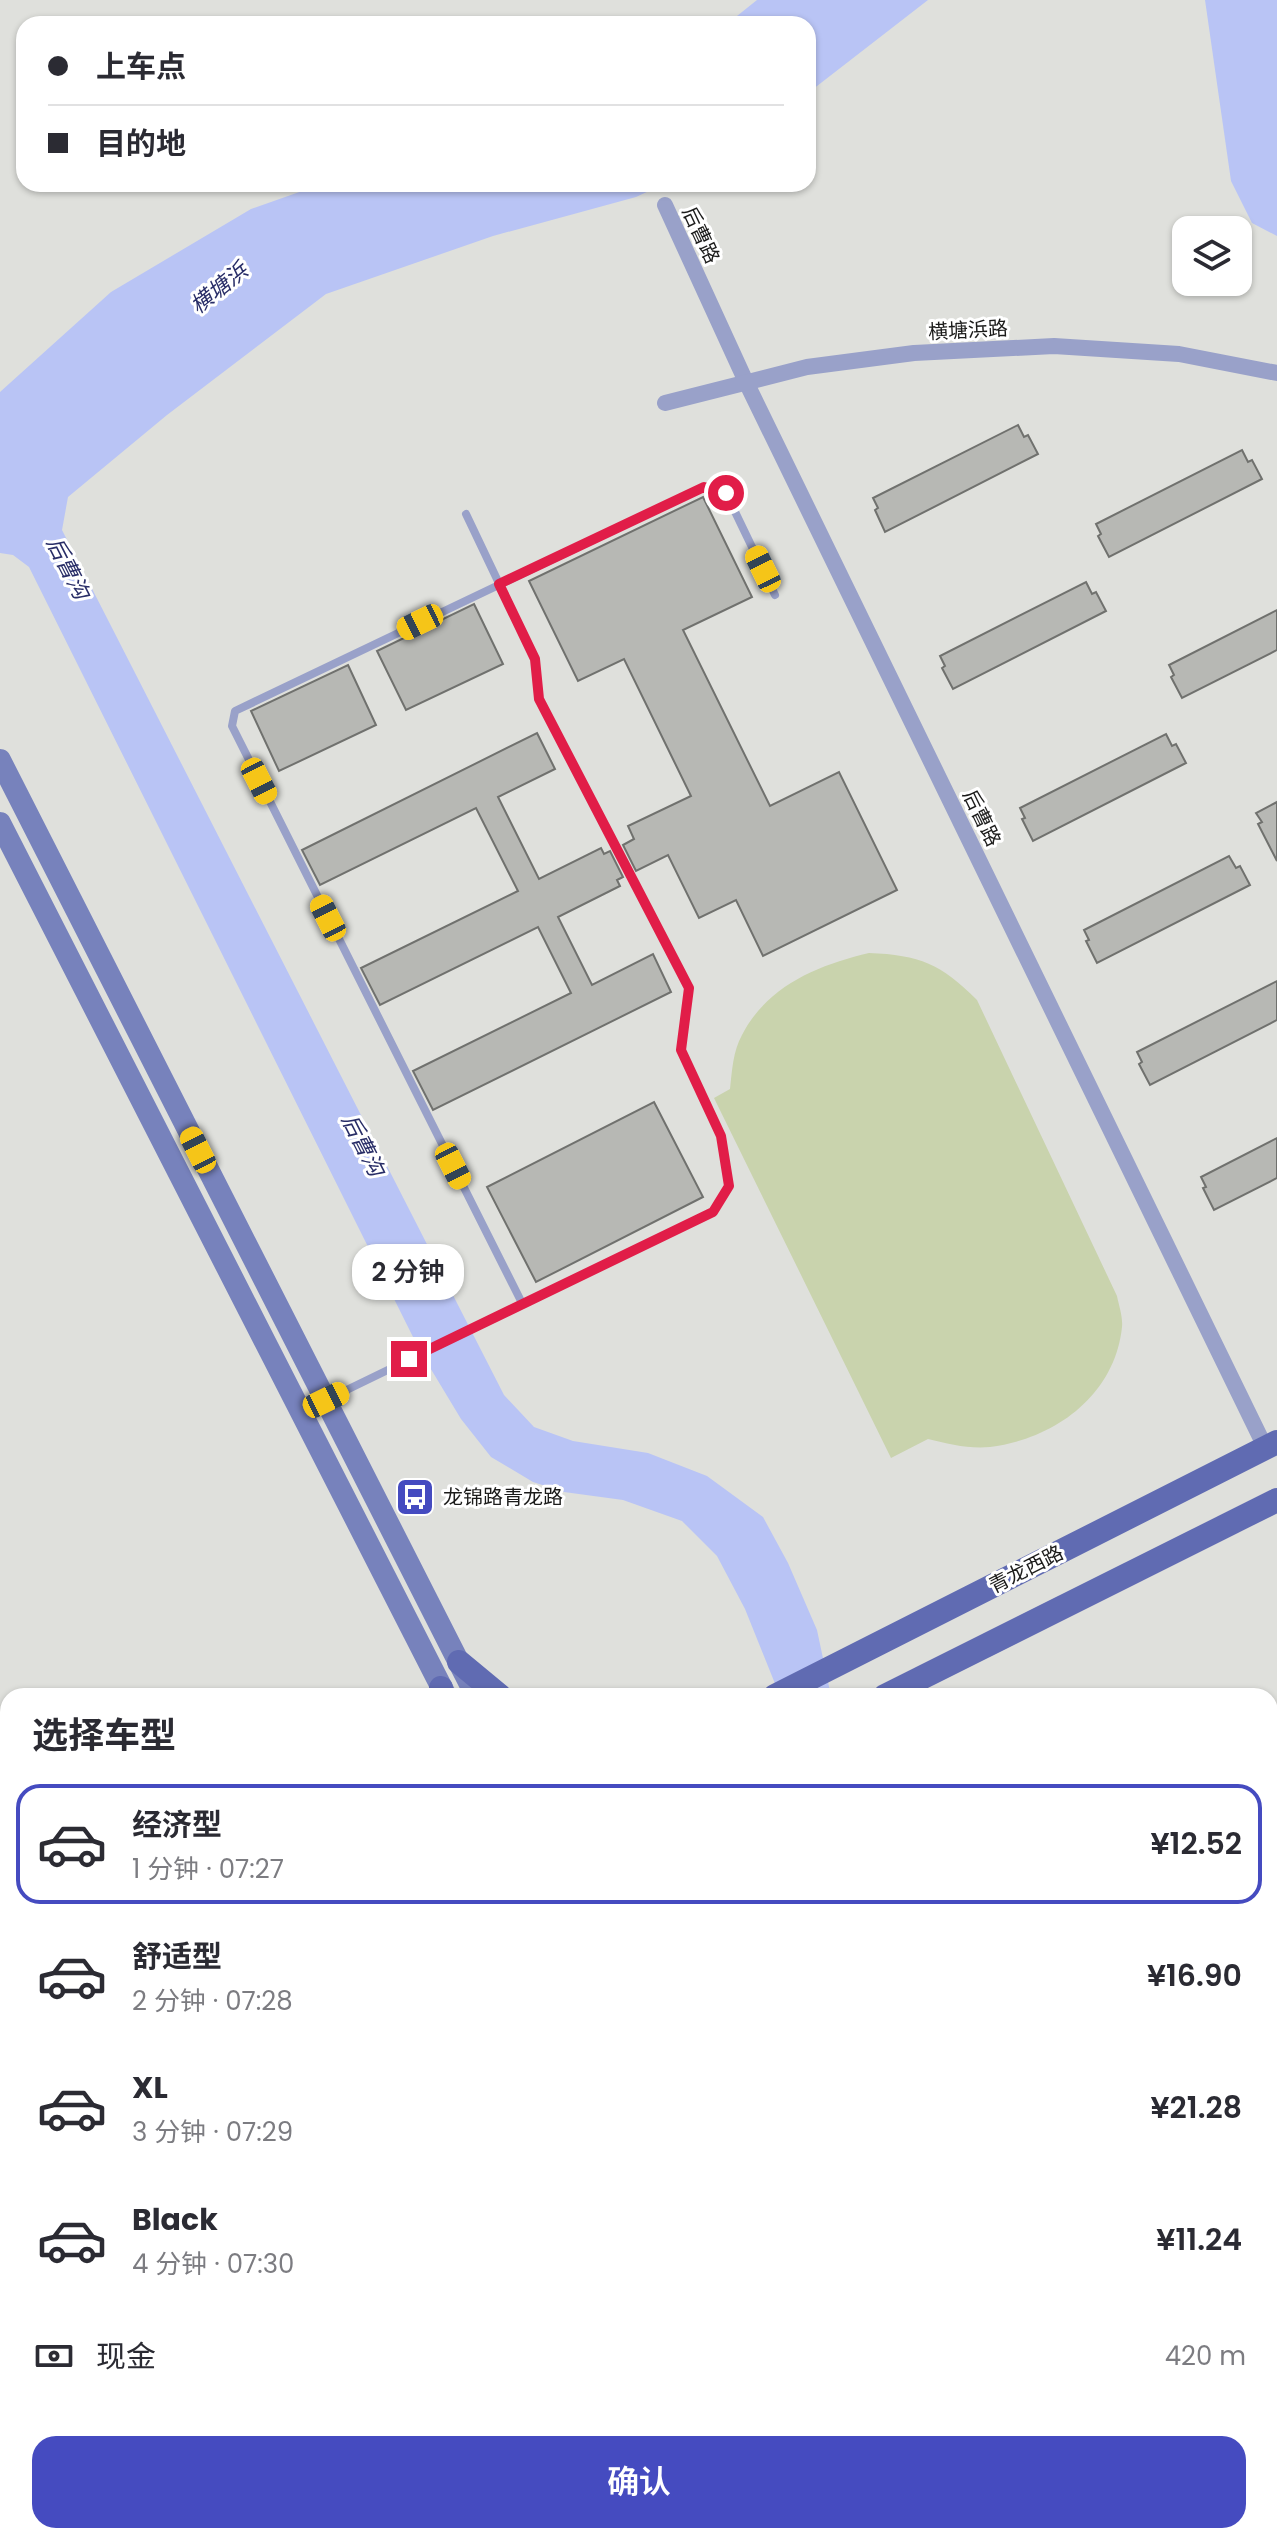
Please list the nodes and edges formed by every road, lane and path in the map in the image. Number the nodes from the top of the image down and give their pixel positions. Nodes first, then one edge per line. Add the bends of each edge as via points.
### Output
1 (665, 205) dead end
2 (1277, 373) edge
3 (747, 384) junction
4 (665, 403) dead end
5 (466, 514) dead end
6 (499, 584) junction
7 (775, 595) dead end
8 (0, 760) edge
9 (0, 823) edge
10 (522, 1303) junction
11 (326, 1400) junction
12 (1271, 1445) edge
13 (1277, 1500) edge
14 (459, 1662) junction
15 (440, 1688) edge
16 (472, 1688) edge
17 (490, 1688) edge
18 (791, 1688) edge
19 (901, 1688) edge

1 - 3 street, 后曹路
2 - 3 street, 横塘浜路 via 1179,354 1054,346 914,353 807,367
3 - 4 street, 横塘浜路
3 - 12 street, 后曹路
5 - 6 lane
6 - 7 lane via 704,487 726,493
6 - 10 lane via 535,659 539,699 689,988 681,1050 721,1136 729,1186 713,1212
6 - 10 lane via 235,711 232,726
8 - 11 main road
9 - 15 main road
10 - 11 lane
11 - 14 main road
12 - 18 main road, 青龙西路
13 - 19 main road
14 - 16 main road
14 - 17 main road

